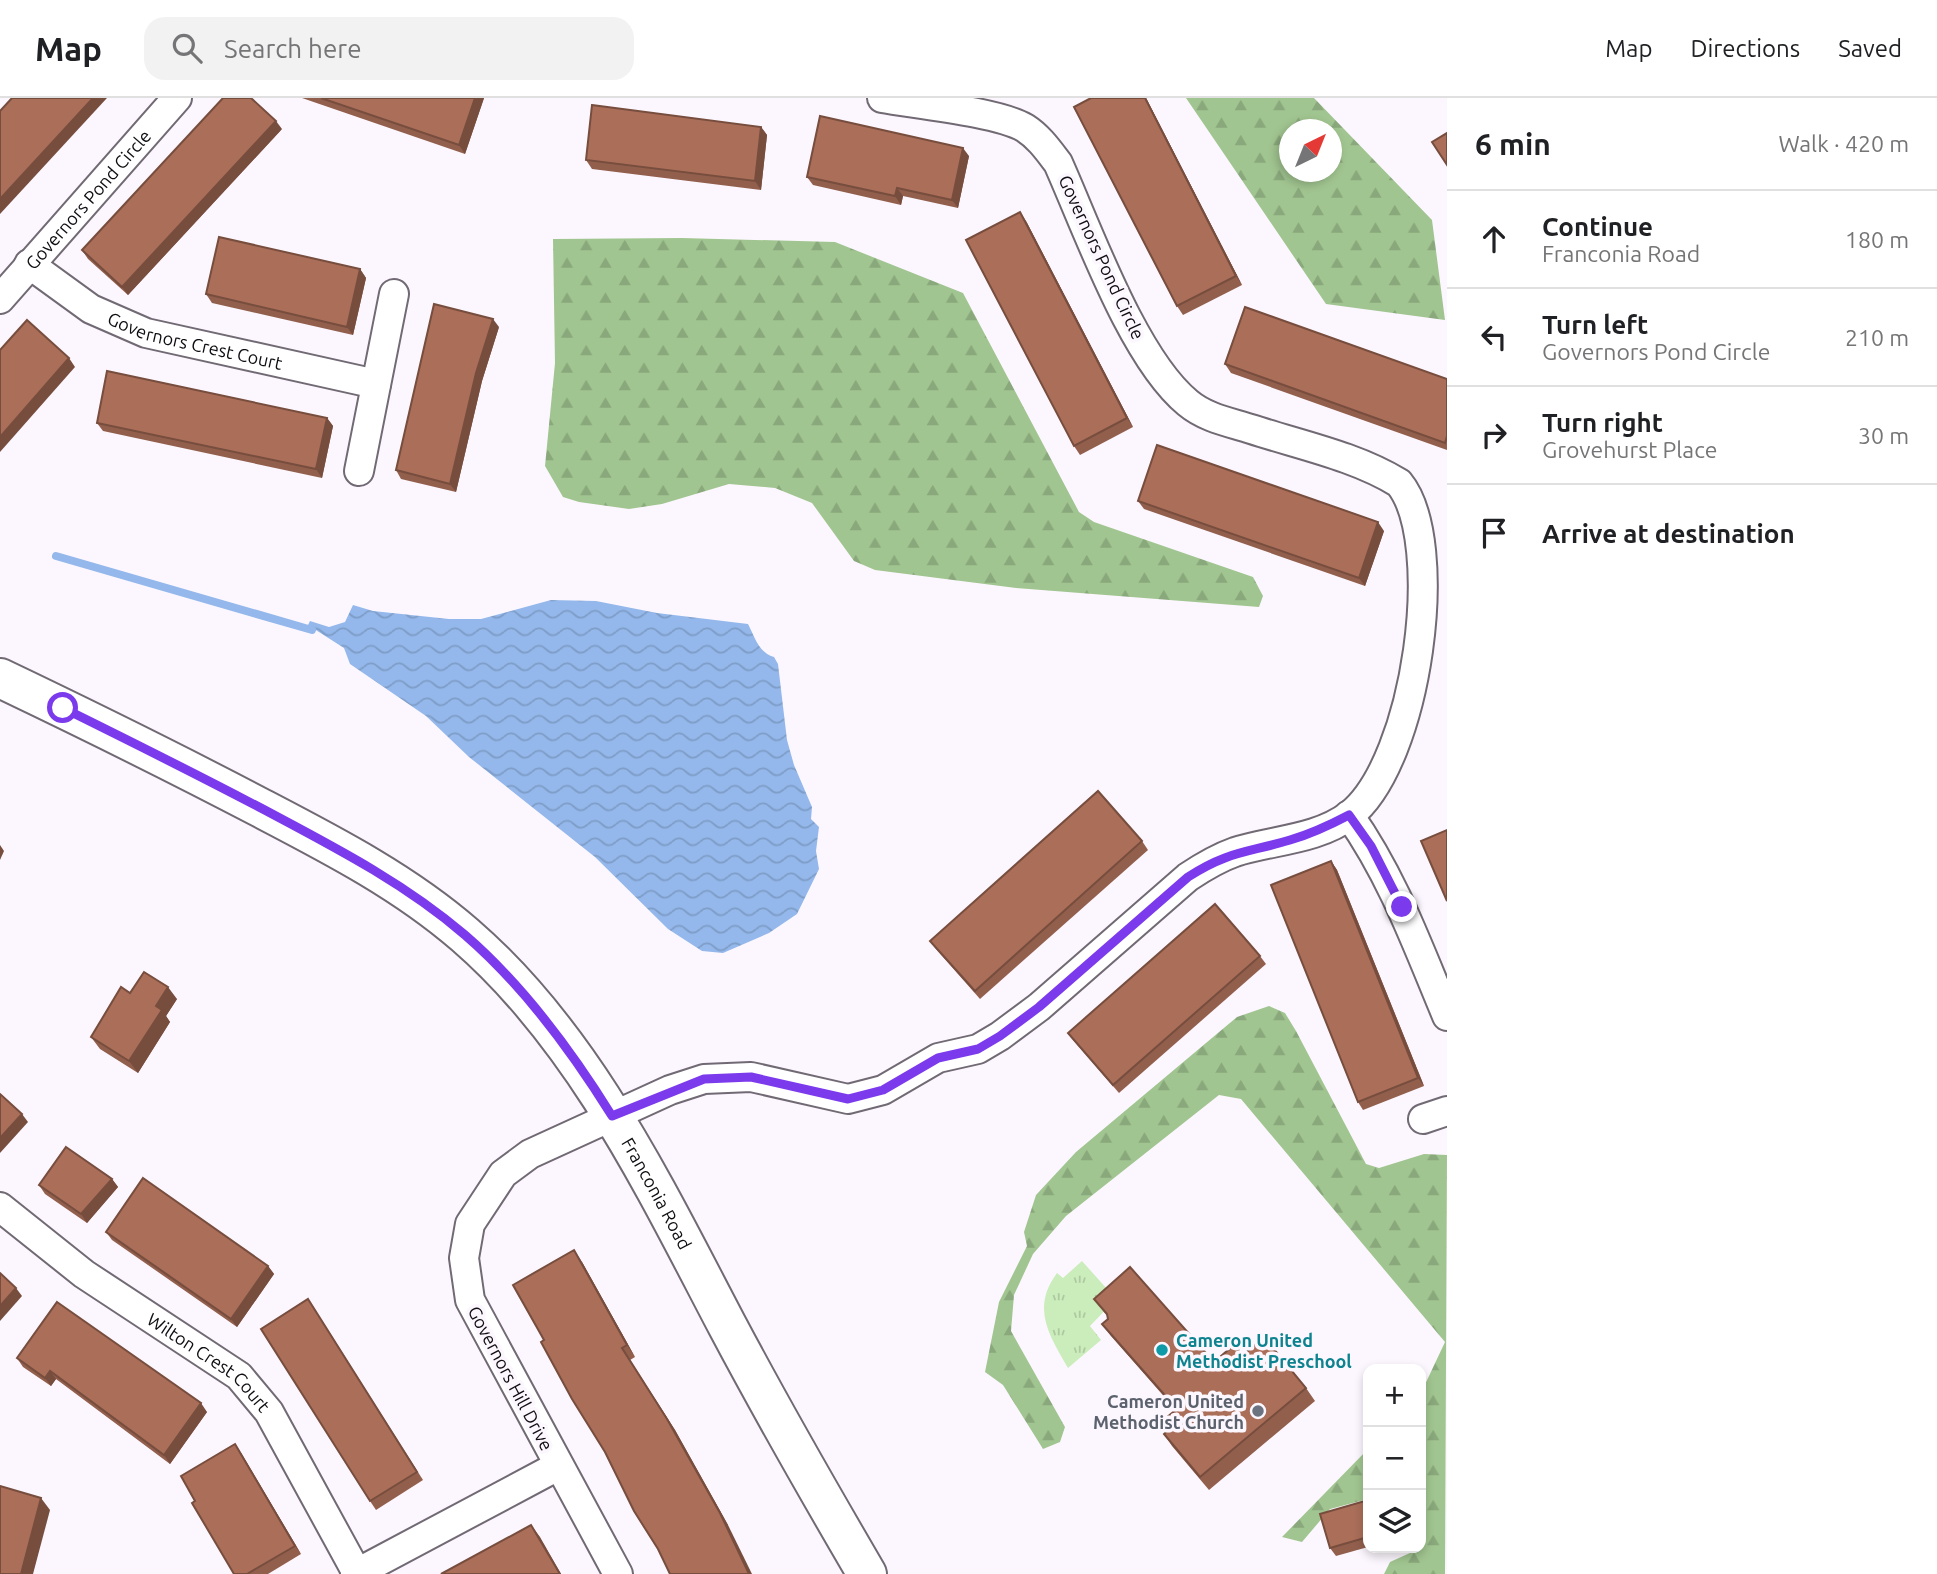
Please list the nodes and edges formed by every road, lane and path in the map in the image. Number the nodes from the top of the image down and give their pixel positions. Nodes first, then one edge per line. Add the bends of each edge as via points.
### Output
1 (177, 98) edge
2 (882, 98) edge
3 (29, 264) junction
4 (394, 294) dead end
5 (0, 299) edge
6 (376, 384) junction
7 (359, 471) dead end
8 (0, 678) edge
9 (1349, 815) junction
10 (1447, 1016) edge
11 (612, 1116) junction
12 (0, 1206) edge
13 (558, 1466) junction
14 (356, 1573) edge
15 (618, 1574) edge
16 (867, 1574) edge

1 - 3 street, Governors Pond Circle
2 - 9 street, Governors Pond Circle via 1024,127 1058,163 1136,335 1174,390 1207,415 1371,467 1402,485 1425,509 1442,555 1445,590 1439,629 1422,696 1391,764
3 - 5 street, Governors Pond Circle
3 - 6 street, Governors Crest Court via 91,309 146,333
4 - 6 street
6 - 7 street
8 - 11 main road, Franconia Road via 331,845 429,906 503,971 532,1004
9 - 10 street via 1371,846 1402,907
9 - 11 street, Governors Pond Circle via 1319,831 1212,862 1188,877 1000,1036 978,1049 938,1058 883,1090 848,1099 751,1077 704,1079
11 - 13 street, Governors Hill Drive via 530,1154 503,1174 470,1224 464,1258 470,1300
11 - 16 main road, Franconia Road via 792,1447
12 - 14 street, Wilton Crest Court via 84,1274 239,1376 269,1412
13 - 14 street
13 - 15 street, Governors Hill Drive

